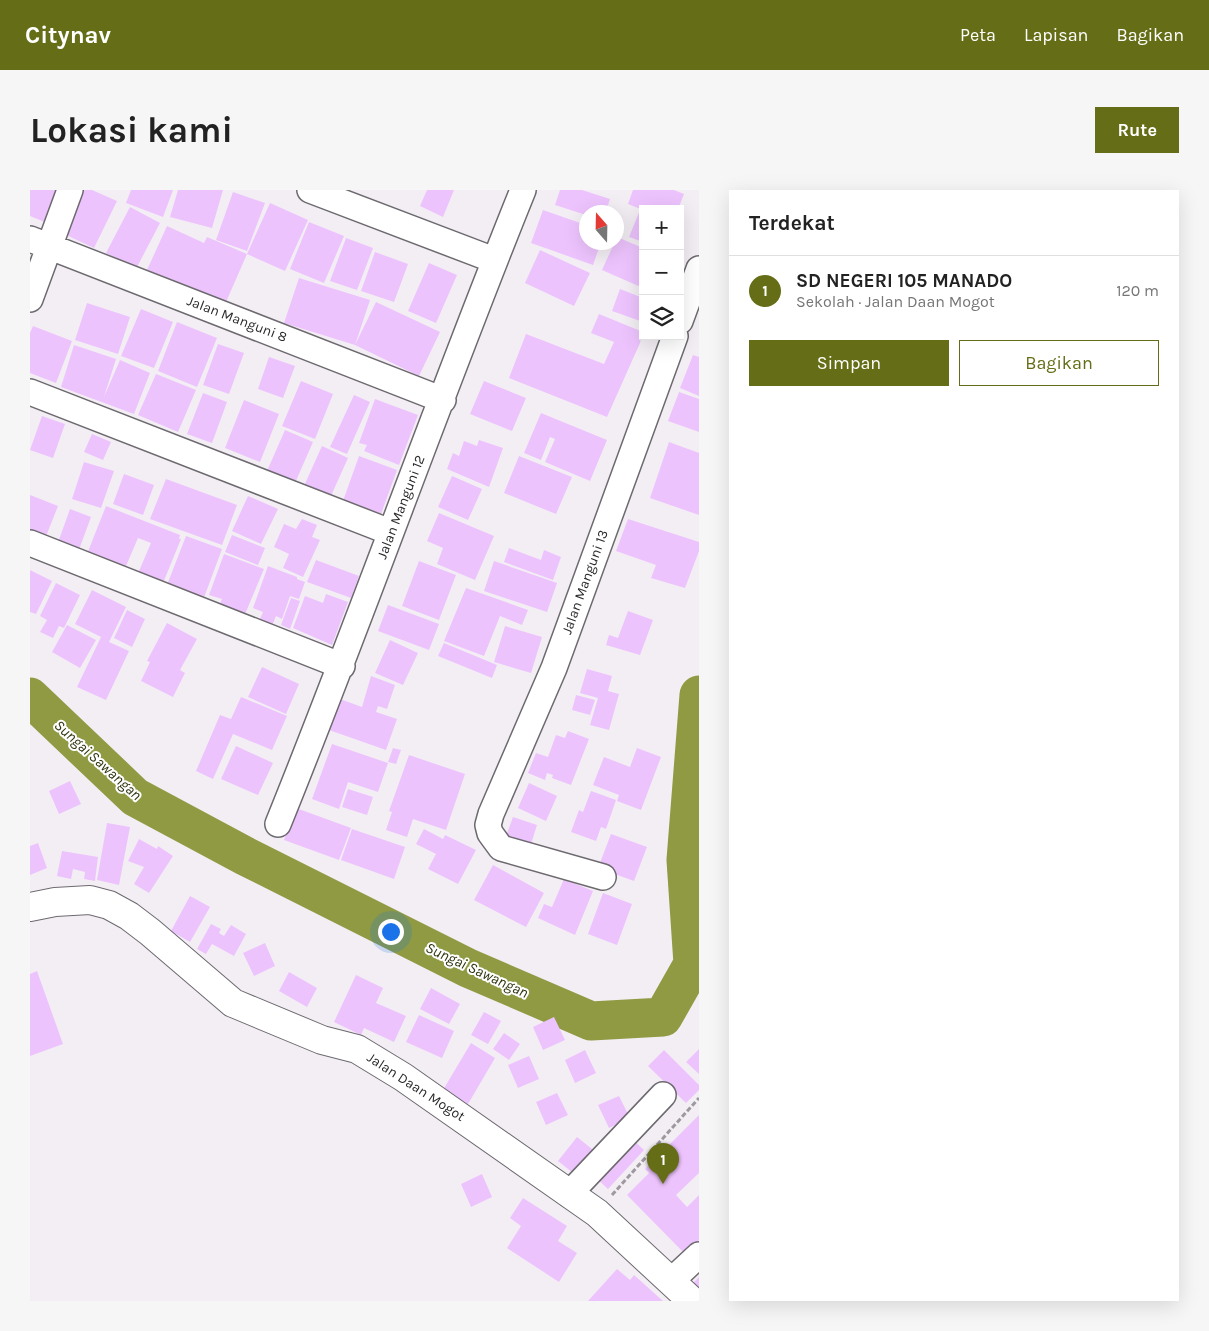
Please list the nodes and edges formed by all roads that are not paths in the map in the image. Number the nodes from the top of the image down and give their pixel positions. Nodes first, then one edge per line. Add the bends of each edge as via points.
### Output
1 (70, 190) edge
2 (310, 190) edge
3 (523, 190) edge
4 (40, 243) edge
5 (494, 260) junction
6 (699, 269) edge
7 (30, 299) edge
8 (684, 310) edge
9 (674, 340) edge
10 (30, 392) edge
11 (443, 400) junction
12 (390, 532) junction
13 (30, 543) edge
14 (342, 666) junction
15 (278, 824) dead end
16 (603, 877) dead end
17 (30, 907) edge
18 (663, 1095) dead end
19 (569, 1194) junction
20 (699, 1255) edge
21 (672, 1281) junction
22 (692, 1301) edge

1 - 4 street
2 - 5 street
3 - 5 street, Jalan Manguni 12
4 - 7 street
4 - 11 street, Jalan Manguni 8
5 - 11 street, Jalan Manguni 12
6 - 8 street
9 - 16 street, Jalan Manguni 13 via 554,668 488,825 501,848
10 - 12 street
11 - 12 street, Jalan Manguni 12
12 - 14 street, Jalan Manguni 12
13 - 14 street
14 - 15 street, Jalan Manguni 12
17 - 19 main road, Jalan Daan Mogot via 90,900 109,905 150,932 234,1003 322,1040 358,1049 404,1077
18 - 19 street
19 - 21 main road, Jalan Daan Mogot via 597,1213
20 - 21 street
21 - 22 main road, Jalan Daan Mogot

